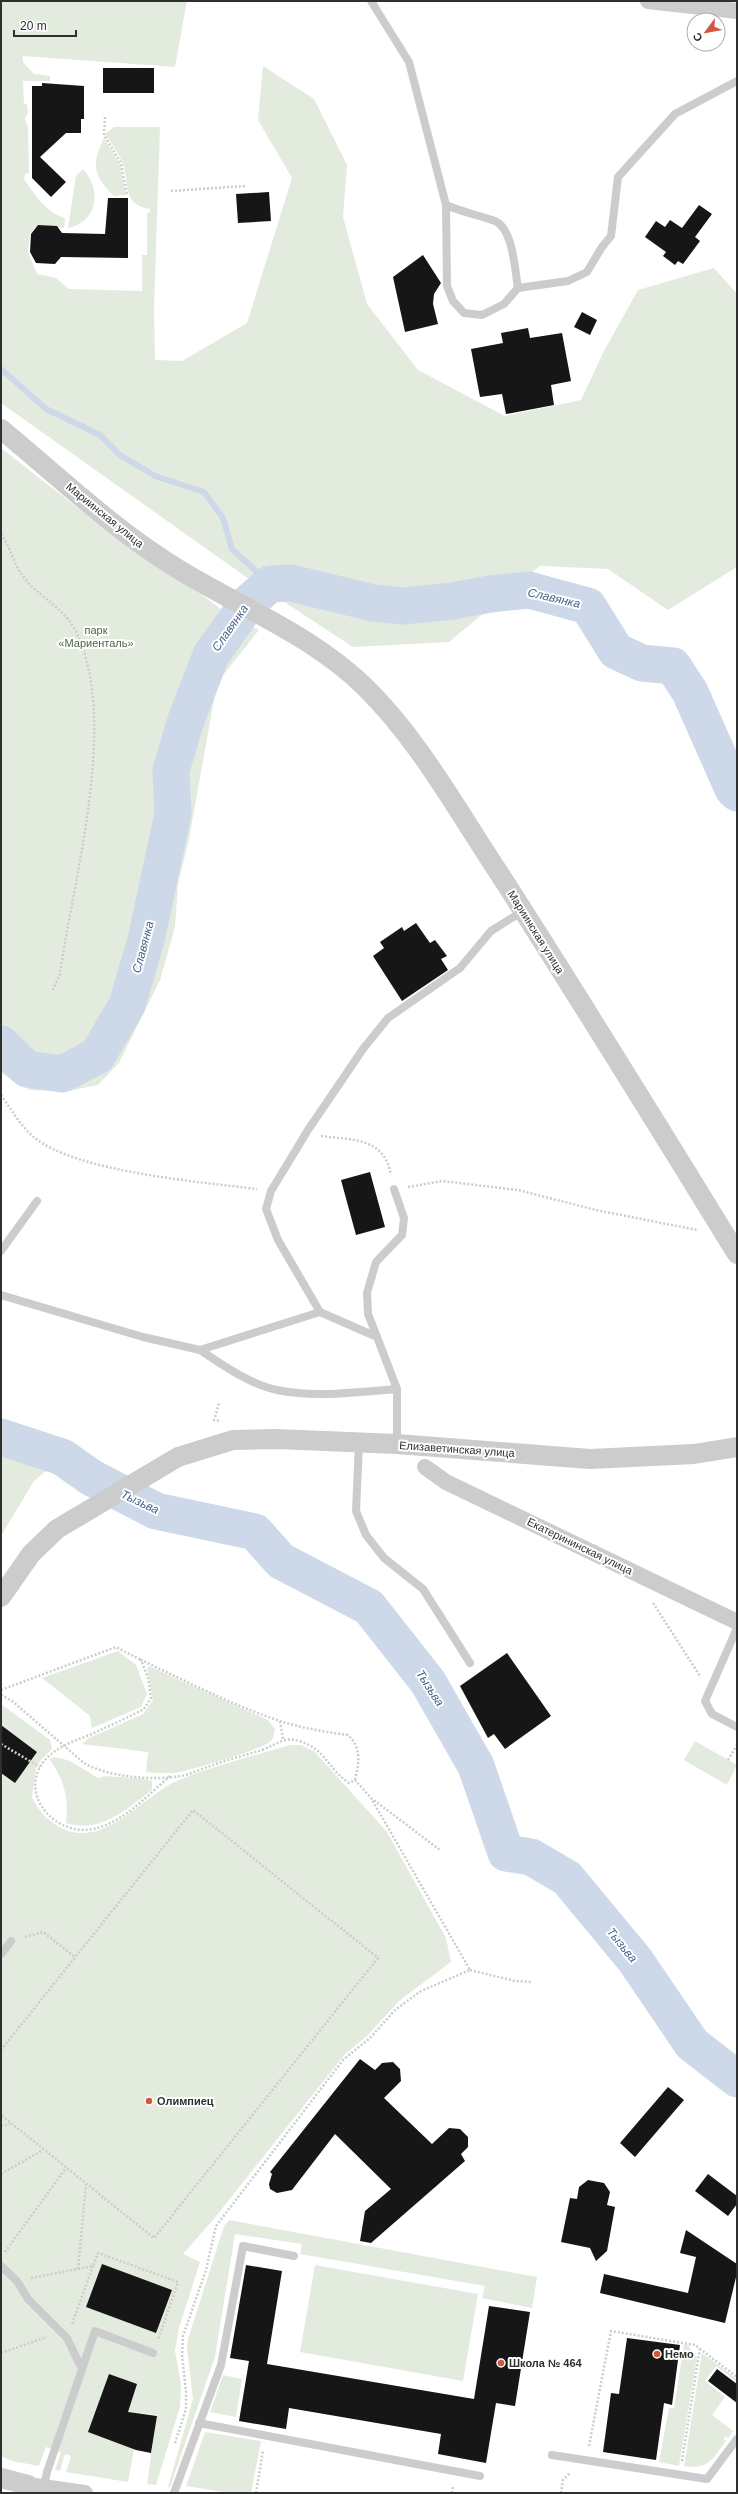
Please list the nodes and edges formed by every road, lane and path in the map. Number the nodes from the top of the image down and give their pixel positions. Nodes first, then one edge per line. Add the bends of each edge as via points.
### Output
1 (371, 1) edge
2 (648, 1) edge
3 (737, 11) edge
4 (737, 81) edge
5 (105, 117) dead end
6 (245, 186) dead end
7 (171, 191) dead end
8 (127, 194) dead end
9 (446, 205) junction
10 (518, 288) junction
11 (1, 429) edge
12 (1, 534) edge
13 (523, 911) junction
14 (52, 992) dead end
15 (1, 1095) edge
16 (306, 1134) junction
17 (394, 1189) junction
18 (271, 1191) junction
19 (37, 1201) dead end
20 (725, 1235) junction
21 (1, 1251) edge
22 (737, 1254) edge
23 (1, 1294) edge
24 (320, 1312) junction
25 (377, 1337) junction
26 (200, 1350) junction
27 (397, 1390) junction
28 (219, 1402) dead end
29 (216, 1417) dead end
30 (359, 1443) junction
31 (397, 1444) junction
32 (737, 1447) edge
33 (425, 1467) dead end
34 (1, 1597) edge
35 (650, 1598) dead end
36 (737, 1622) edge
37 (737, 1628) edge
38 (141, 1660) junction
39 (470, 1663) dead end
40 (1, 1690) edge
41 (709, 1690) junction
42 (1, 1695) edge
43 (280, 1721) junction
44 (737, 1727) edge
45 (283, 1739) junction
46 (1, 1744) edge
47 (64, 1745) junction
48 (737, 1745) edge
49 (728, 1760) dead end
50 (40, 1767) junction
51 (170, 1776) junction
52 (355, 1780) junction
53 (371, 1798) junction
54 (440, 1850) dead end
55 (11, 1941) joint
56 (1, 1954) edge
57 (75, 1957) junction
58 (470, 1970) junction
59 (532, 1982) dead end
60 (1, 2050) edge
61 (1, 2116) edge
62 (11, 2123) junction
63 (1, 2126) edge
64 (43, 2150) junction
65 (66, 2168) junction
66 (1, 2174) edge
67 (86, 2184) junction
68 (294, 2256) dead end
69 (1, 2257) edge
70 (1, 2266) edge
71 (93, 2266) junction
72 (78, 2269) junction
73 (17, 2281) junction
74 (64, 2335) junction
75 (700, 2348) junction
76 (1, 2353) edge
77 (153, 2353) joint
78 (82, 2369) junction
79 (737, 2376) edge
80 (199, 2423) junction
81 (266, 2435) junction
82 (737, 2439) edge
83 (174, 2446) dead end
84 (552, 2455) dead end
85 (588, 2460) junction
86 (680, 2474) junction
87 (480, 2476) dead end
88 (1, 2478) edge
89 (33, 2488) edge
90 (85, 2493) edge
91 (174, 2493) edge
92 (256, 2493) edge

1 - 9 lane via 409,62
2 - 3 street
4 - 10 lane via 675,114 618,177 611,236 587,272 568,281
5 - 8 path via 104,135 121,163
6 - 7 path
9 - 10 lane via 463,213 497,222 509,236
9 - 10 lane via 447,286 453,301 464,313 482,315 504,304
11 - 13 street, Мариинская улица via 129,536 179,569 300,639 352,675 389,715 419,753
12 - 14 path via 23,576 61,611 74,629 88,671 94,702 92,759 81,857 60,974
13 - 16 lane via 491,931 460,968 388,1018 363,1049
13 - 20 street, Мариинская улица
15 - 18 path via 35,1138 60,1153 103,1166
16 - 17 path via 372,1145 384,1153
16 - 18 lane
17 - 20 path via 442,1181 518,1190 596,1210
17 - 25 lane via 404,1218 402,1235 376,1262 367,1293 368,1314
18 - 24 lane via 266,1209 278,1240
19 - 21 lane
20 - 22 street, Мариинская улица
23 - 26 lane via 143,1337
24 - 25 lane
24 - 26 lane
25 - 27 lane
26 - 27 lane via 232,1371 276,1390 312,1395
27 - 31 lane
28 - 29 path
30 - 31 street, Елизаветинская улица
30 - 34 street, Елизаветинская улица via 276,1439 233,1440 178,1457 57,1529 32,1554
30 - 39 lane via 356,1511 366,1535 384,1558 423,1589
31 - 32 street, Елизаветинская улица via 590,1459 694,1454
33 - 36 street, Екатерининская улица via 446,1482
35 - 41 path
37 - 41 lane
38 - 40 path via 116,1647
38 - 43 path via 235,1704
38 - 47 path via 148,1678 151,1698 144,1709
41 - 44 lane via 705,1701 712,1714
42 - 47 path via 12,1701
43 - 45 path
43 - 52 path via 312,1730 348,1735 357,1748
45 - 51 path via 267,1748 182,1776
45 - 52 path via 298,1740 318,1749 339,1776 348,1783
46 - 50 path
47 - 50 path via 48,1756
47 - 51 path via 97,1770 134,1776
48 - 49 path
50 - 51 path via 35,1779 35,1795 41,1808 64,1825 77,1829 92,1829 123,1815
52 - 53 path
53 - 54 path
53 - 58 path
55 - 56 lane
55 - 57 path via 43,1932
57 - 60 path
57 - 67 path via 193,1810 378,1958 154,2238
58 - 59 path via 515,1981
58 - 83 path via 421,1991 395,2010 370,2038 343,2060 216,2226 206,2270 183,2336 186,2409
61 - 62 path
62 - 63 path
62 - 64 path
64 - 65 path
64 - 66 path
65 - 67 path
65 - 69 path
67 - 72 path
68 - 80 lane via 243,2246 221,2365
70 - 73 lane
71 - 72 path
71 - 74 path
71 - 77 path via 98,2252 178,2282
72 - 73 path
73 - 74 lane via 28,2299
74 - 76 path
74 - 78 lane
75 - 79 path
75 - 85 path via 611,2330
75 - 86 path
77 - 78 lane via 95,2331
78 - 89 lane via 47,2472
80 - 81 lane
80 - 91 lane
81 - 87 lane
81 - 92 path
82 - 86 lane via 707,2479
84 - 85 lane
85 - 86 lane
88 - 89 street
89 - 90 street

